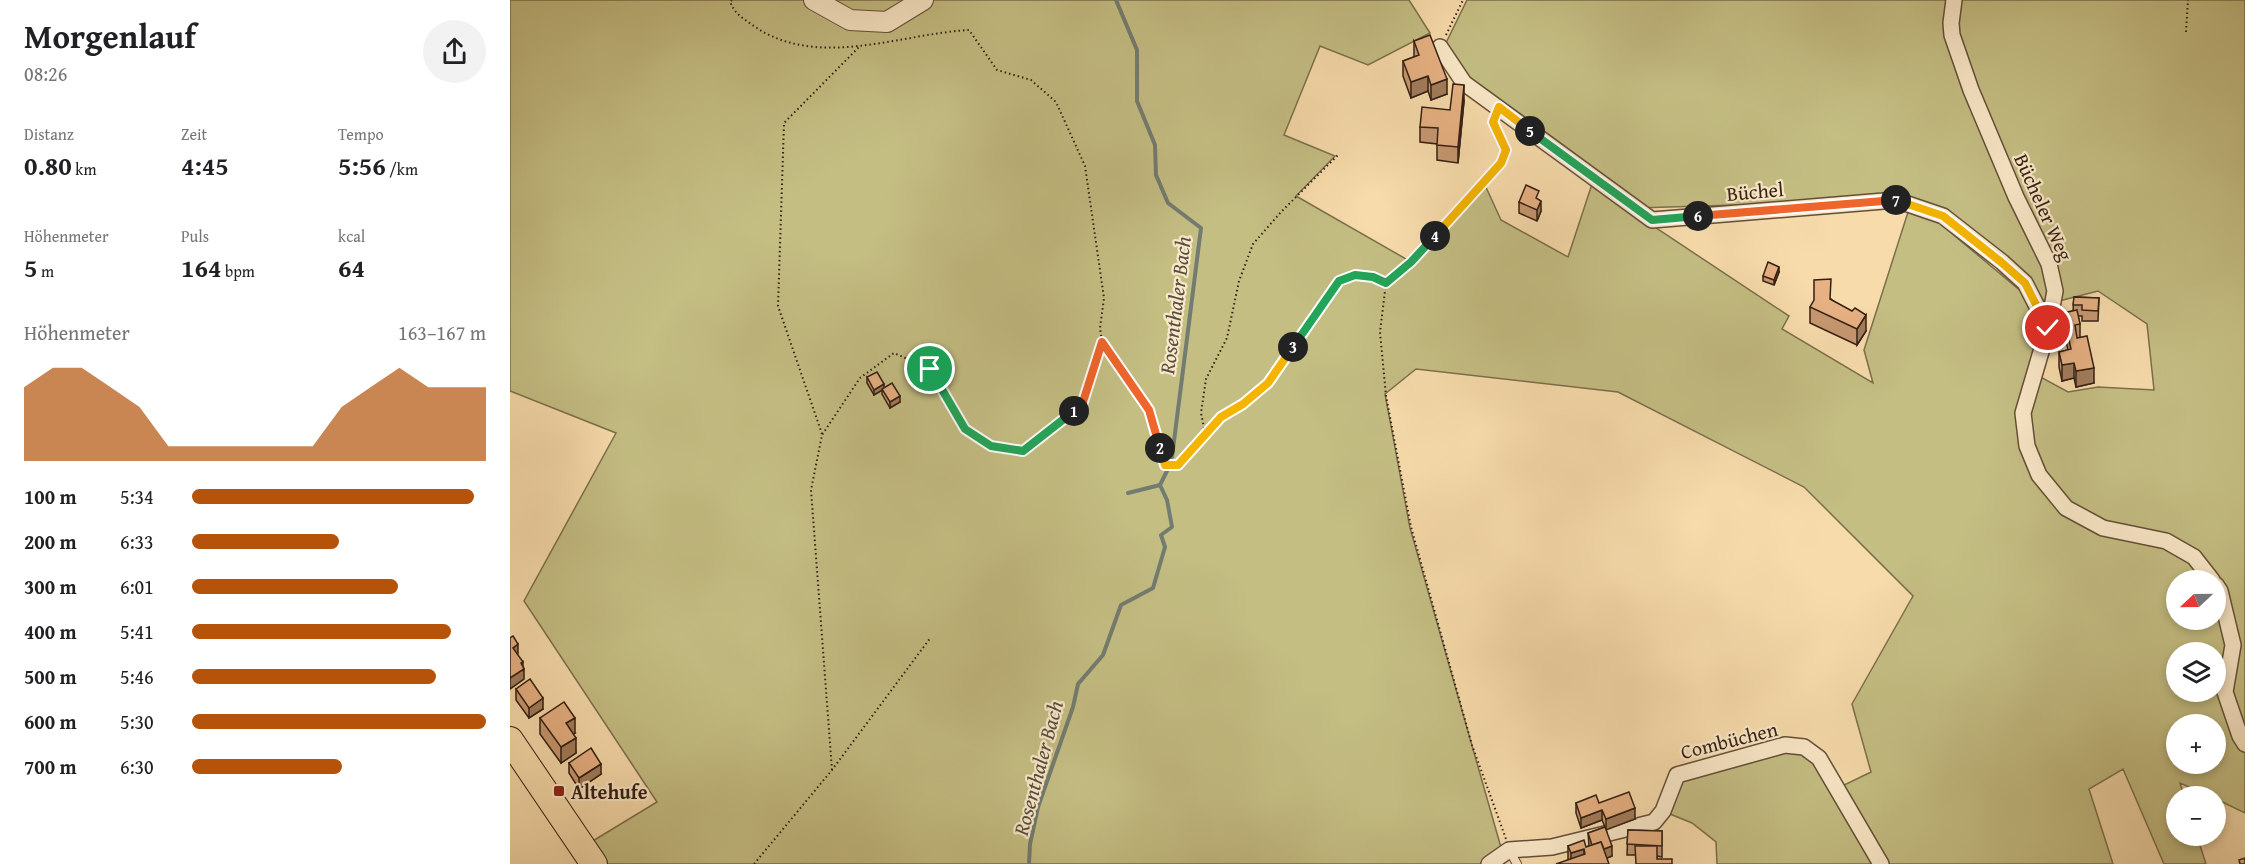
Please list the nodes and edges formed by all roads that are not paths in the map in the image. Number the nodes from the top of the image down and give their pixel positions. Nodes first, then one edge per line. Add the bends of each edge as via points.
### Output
1 (814, 0) edge
2 (923, 0) edge
3 (1954, 0) edge
4 (1440, 47) road end
5 (2048, 328) junction
6 (2204, 570) edge
7 (2226, 616) edge
8 (510, 740) edge
9 (2245, 744) edge
10 (1509, 850) junction
11 (594, 864) edge
12 (1489, 864) edge
13 (1517, 864) edge
14 (1881, 864) edge

1 - 2 street via 850,20 887,22
3 - 5 street, Bücheler Weg via 1952,35 1971,90 2049,264 2055,291
4 - 5 street, Büchel via 1464,83 1652,220 1896,200 1943,216 2025,283
5 - 6 street, Bücheler Weg via 2023,413 2027,446 2039,475 2066,508 2103,528 2166,541 2194,557
7 - 9 street via 2233,645 2225,692
8 - 11 main road
10 - 12 street
10 - 13 lane
10 - 14 street, Combüchen via 1552,847 1654,822 1663,811 1677,775 1785,745 1804,747 1818,758

